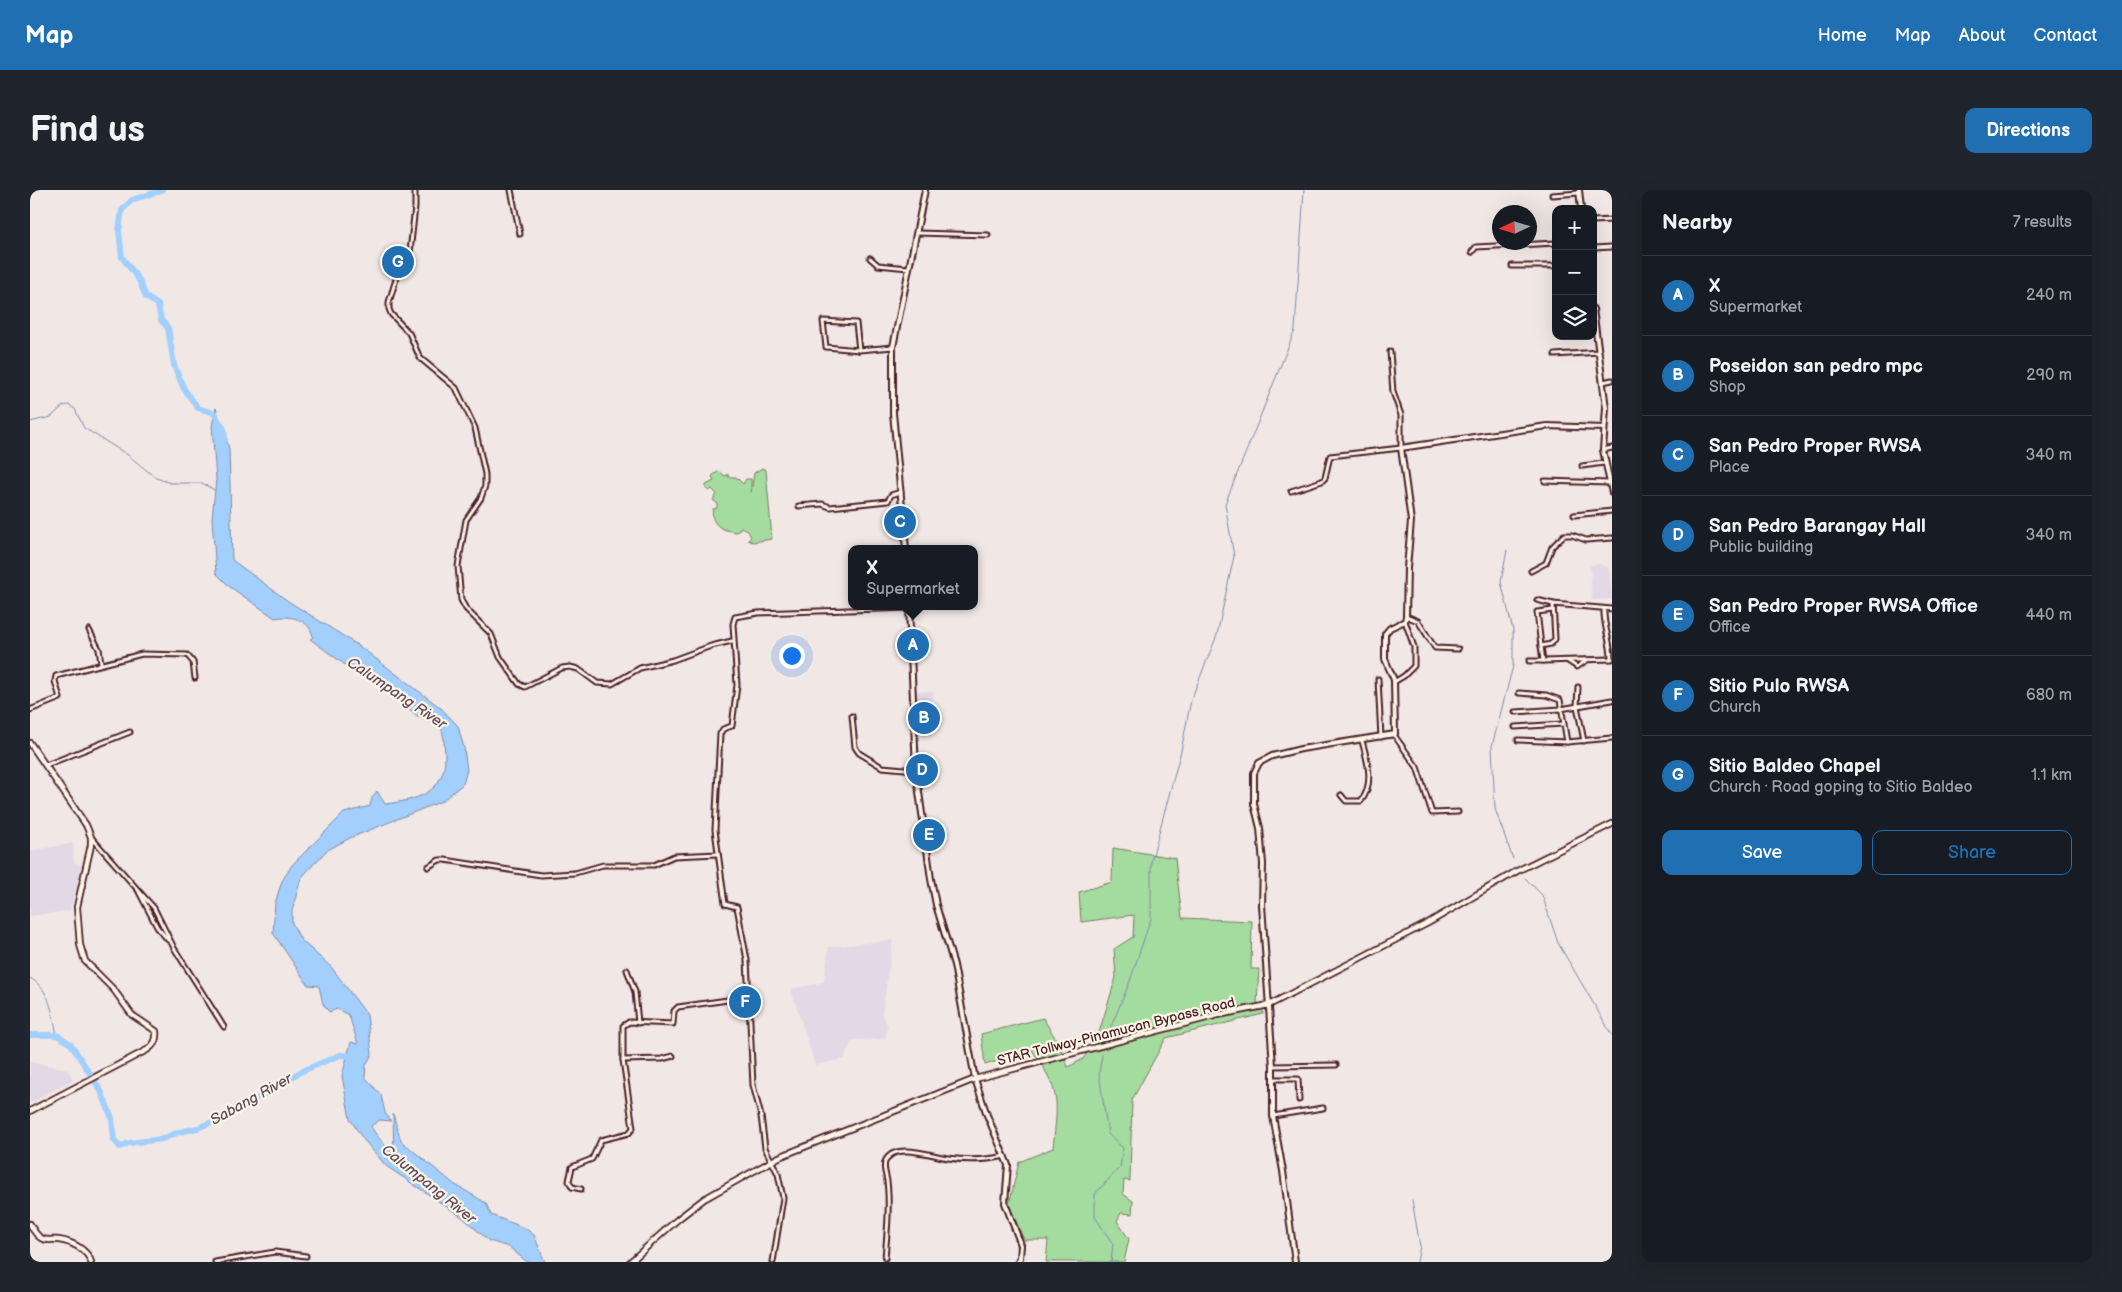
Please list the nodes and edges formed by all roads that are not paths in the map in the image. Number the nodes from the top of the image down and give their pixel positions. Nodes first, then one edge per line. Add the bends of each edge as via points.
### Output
1 (415, 190) edge
2 (511, 190) edge
3 (925, 190) edge
4 (1579, 192) edge
5 (1552, 195) dead end
6 (1581, 205) edge
7 (1612, 220) edge
8 (1597, 221) edge
9 (917, 233) junction
10 (520, 234) dead end
11 (988, 235) dead end
12 (1552, 243) edge
13 (1612, 247) edge
14 (1597, 248) edge
15 (1472, 252) dead end
16 (870, 258) dead end
17 (1512, 266) dead end
18 (1552, 266) edge
19 (908, 268) junction
20 (1597, 338) edge
21 (893, 348) junction
22 (859, 350) junction
23 (1390, 352) dead end
24 (1599, 352) junction
25 (1555, 355) dead end
26 (1612, 380) edge
27 (1603, 382) junction
28 (1604, 428) junction
29 (1401, 448) junction
30 (1612, 448) edge
31 (1602, 450) junction
32 (1604, 463) junction
33 (1582, 466) dead end
34 (1609, 472) edge
35 (1545, 481) dead end
36 (1609, 483) junction
37 (1291, 491) dead end
38 (901, 492) junction
39 (1612, 493) edge
40 (799, 506) dead end
41 (1612, 511) edge
42 (1574, 515) dead end
43 (1612, 538) edge
44 (906, 545) edge
45 (1531, 571) dead end
46 (1537, 600) dead end
47 (1553, 604) junction
48 (848, 609) edge
49 (1604, 609) junction
50 (1612, 609) edge
51 (909, 610) edge
52 (1553, 610) junction
53 (1406, 619) junction
54 (89, 630) dead end
55 (732, 641) junction
56 (1541, 646) junction
57 (1458, 649) dead end
58 (1612, 658) edge
59 (1587, 659) junction
60 (1567, 660) junction
61 (1529, 661) dead end
62 (1543, 661) junction
63 (101, 663) junction
64 (195, 678) dead end
65 (1378, 679) dead end
66 (1394, 682) junction
67 (1578, 687) dead end
68 (1519, 693) dead end
69 (1612, 700) edge
70 (1577, 706) junction
71 (1561, 709) junction
72 (30, 710) edge
73 (1515, 712) dead end
74 (852, 716) dead end
75 (1563, 724) junction
76 (1515, 727) dead end
77 (130, 732) dead end
78 (1394, 735) junction
79 (1381, 738) junction
80 (1612, 738) edge
81 (1518, 740) dead end
82 (1362, 741) junction
83 (1584, 741) junction
84 (1567, 742) junction
85 (30, 743) edge
86 (46, 765) junction
87 (916, 770) junction
88 (1341, 796) dead end
89 (1458, 812) dead end
90 (1612, 824) edge
91 (92, 837) junction
92 (718, 854) junction
93 (428, 867) dead end
94 (137, 888) junction
95 (172, 944) junction
96 (627, 970) dead end
97 (749, 997) junction
98 (1269, 1005) junction
99 (638, 1023) junction
100 (224, 1027) dead end
101 (673, 1056) dead end
102 (623, 1060) junction
103 (1336, 1065) dead end
104 (1273, 1066) junction
105 (975, 1079) junction
106 (1273, 1079) junction
107 (1300, 1100) dead end
108 (1323, 1108) dead end
109 (30, 1111) edge
110 (1273, 1116) junction
111 (1005, 1156) junction
112 (772, 1160) junction
113 (581, 1189) dead end
114 (30, 1224) edge
115 (306, 1256) dead end
116 (885, 1258) dead end
117 (91, 1262) edge
118 (215, 1262) edge
119 (630, 1262) edge
120 (773, 1262) edge
121 (1018, 1262) edge
122 (1295, 1262) edge

1 - 55 street via 410,252 400,269 389,309 409,333 420,358 456,388 475,428 485,486 466,520 462,538 458,573 466,609 491,634 500,657 519,684 525,687 570,667 597,683 612,684 640,668
2 - 10 street
3 - 9 street
4 - 5 street
4 - 6 street
7 - 8 street
9 - 11 street
9 - 19 street
12 - 15 street via 1476,248
13 - 14 street
16 - 19 street via 878,265
17 - 18 street
19 - 21 street
20 - 24 street
21 - 22 street
21 - 38 street via 893,412
22 - 22 street via 826,347 822,321 856,324
23 - 29 street via 1393,392 1401,415
24 - 25 street
24 - 27 street
26 - 27 street
27 - 28 street
28 - 29 street via 1547,426
28 - 31 street
29 - 37 street via 1330,456 1322,481
29 - 53 street via 1411,521
30 - 31 street
31 - 32 street
32 - 33 street
32 - 34 street
34 - 36 street
35 - 36 street
36 - 39 street
38 - 40 street via 891,495 888,501 830,507 822,504
38 - 44 street
41 - 42 street
43 - 45 street via 1586,540 1564,535 1552,547 1546,563
46 - 47 street
47 - 49 street
47 - 52 street
48 - 55 street via 740,615 732,624
49 - 50 street
49 - 58 street via 1603,619
51 - 87 street
52 - 56 street via 1555,639 1551,644
52 - 56 street via 1537,612
53 - 57 street via 1418,621 1436,648
53 - 66 street via 1414,647 1414,666
53 - 66 street via 1385,634 1385,659
54 - 63 street via 99,648
55 - 92 street via 737,693 732,726 720,734 715,805
56 - 62 street
58 - 59 street
59 - 60 street
59 - 60 street via 1577,667
60 - 62 street
61 - 62 street
63 - 64 street via 148,653 184,654 190,657
63 - 72 street via 56,676 60,698
65 - 79 street
66 - 78 street
67 - 70 street
68 - 71 street via 1558,699
69 - 70 street
70 - 71 street
70 - 83 street
71 - 73 street
71 - 75 street
74 - 87 street via 855,747 859,753 882,767
75 - 76 street
75 - 84 street
77 - 86 street
78 - 79 street
78 - 89 street via 1416,767 1430,810 1435,814
79 - 82 street
80 - 83 street
81 - 84 street
82 - 88 street via 1369,777 1366,794 1360,801 1350,802
82 - 98 street via 1328,744 1272,756 1262,760 1256,768 1254,804 1261,832
83 - 84 street
85 - 86 main road
86 - 91 main road
87 - 105 street via 931,879 955,970
90 - 98 main road, STAR Tollway-Pinamucan Bypass Road via 1517,871 1428,922
91 - 94 street
91 - 109 main road via 77,902 82,953 90,968 114,990 132,1015 156,1032 157,1038 147,1050
92 - 93 street via 674,856 654,865 603,865 575,874 542,875 445,860
92 - 97 street via 725,904 738,907 744,932
94 - 95 street via 154,908
94 - 95 street via 157,927
95 - 100 street
96 - 99 street via 635,992
97 - 99 street via 678,1007 674,1011 673,1024
97 - 112 street via 752,1085 766,1148
98 - 104 street
98 - 105 main road, STAR Tollway-Pinamucan Bypass Road via 1218,1015
99 - 102 street via 625,1023 623,1026
101 - 102 street via 662,1060
102 - 113 street via 633,1128 629,1133 602,1140 592,1159 572,1167 569,1181 572,1187
103 - 104 street
104 - 106 street
105 - 111 street
105 - 112 main road, STAR Tollway-Pinamucan Bypass Road
106 - 107 street via 1298,1079
106 - 110 street
108 - 110 street
110 - 122 street
111 - 116 street via 977,1160 903,1151 890,1156 884,1170 888,1193
111 - 121 street via 1008,1169 1005,1203 1021,1245
112 - 119 main road, STAR Tollway-Pinamucan Bypass Road via 704,1199
112 - 120 street via 783,1198
114 - 117 main road via 37,1236 77,1246
115 - 118 street via 275,1252

